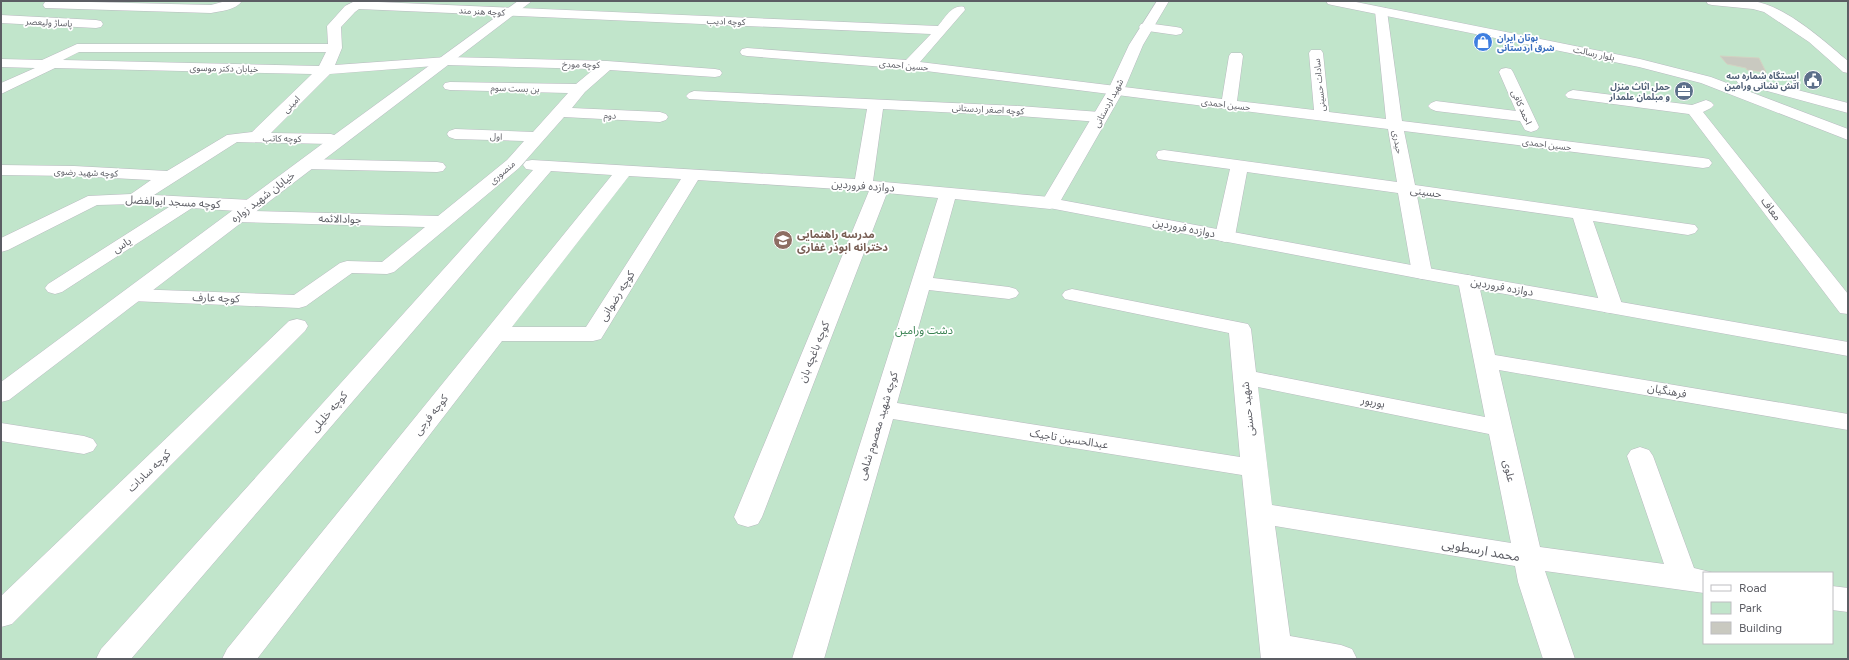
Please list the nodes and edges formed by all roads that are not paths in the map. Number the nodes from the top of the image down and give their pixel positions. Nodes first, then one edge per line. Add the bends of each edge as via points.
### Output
1 (57, 1) edge
2 (236, 1) edge
3 (526, 1) edge
4 (1163, 1) edge
5 (1332, 1) edge
6 (1712, 1) edge
7 (361, 3) edge
8 (1377, 6) edge
9 (959, 10) dead end
10 (511, 13) junction
11 (1, 19) edge
12 (96, 24) dead end
13 (1146, 27) junction
14 (942, 30) junction
15 (1176, 31) dead end
16 (335, 48) junction
17 (747, 52) dead end
18 (1316, 53) dead end
19 (1236, 56) dead end
20 (447, 61) junction
21 (1, 63) edge
22 (48, 64) junction
23 (607, 65) junction
24 (910, 65) junction
25 (1848, 69) edge
26 (325, 70) junction
27 (715, 72) dead end
28 (1506, 72) dead end
29 (450, 86) dead end
30 (1, 89) edge
31 (580, 89) junction
32 (1116, 90) junction
33 (1780, 90) junction
34 (1573, 95) dead end
35 (694, 96) dead end
36 (876, 104) junction
37 (1229, 104) junction
38 (1436, 106) dead end
39 (1782, 108) junction
40 (1848, 108) edge
41 (560, 112) junction
42 (1322, 116) junction
43 (660, 117) dead end
44 (1100, 117) junction
45 (1526, 117) junction
46 (1395, 125) junction
47 (455, 134) dead end
48 (1848, 135) edge
49 (257, 137) junction
50 (537, 137) junction
51 (331, 139) dead end
52 (1538, 143) junction
53 (1164, 156) dead end
54 (1703, 163) dead end
55 (307, 164) junction
56 (513, 164) junction
57 (546, 166) junction
58 (1239, 166) junction
59 (437, 167) dead end
60 (1, 170) edge
61 (624, 171) junction
62 (692, 175) junction
63 (171, 176) junction
64 (872, 186) junction
65 (1406, 189) junction
66 (948, 193) junction
67 (135, 199) junction
68 (189, 202) junction
69 (1050, 203) junction
70 (245, 211) junction
71 (1581, 214) junction
72 (442, 222) junction
73 (1688, 229) dead end
74 (1225, 236) junction
75 (1, 246) edge
76 (387, 268) joint
77 (1422, 273) junction
78 (1468, 281) junction
79 (921, 283) junction
80 (55, 288) dead end
81 (1009, 293) dead end
82 (132, 295) junction
83 (1072, 295) dead end
84 (1612, 307) junction
85 (1848, 308) edge
86 (298, 314) junction
87 (495, 334) junction
88 (1848, 349) edge
89 (1486, 361) junction
90 (1245, 376) junction
91 (1, 394) edge
92 (883, 409) junction
93 (1848, 422) edge
94 (1500, 428) junction
95 (1, 432) edge
96 (84, 445) dead end
97 (1640, 456) dead end
98 (1255, 468) junction
99 (1260, 513) junction
100 (748, 517) dead end
101 (1528, 558) junction
102 (1694, 580) edge
103 (1833, 598) edge
104 (1848, 600) edge
105 (1, 615) edge
106 (1277, 653) edge
107 (112, 659) edge
108 (238, 659) edge
109 (808, 659) edge
110 (1341, 659) edge
111 (1559, 659) edge

1 - 2 street via 49,5 219,8
3 - 10 street, خیابان شهید زواره
4 - 13 street, شهید اردستانی
5 - 8 street, بلوار رسالت
6 - 25 street via 1753,4 1769,9 1814,39
7 - 10 street, کوچه هنر مند
7 - 16 street via 345,13 334,26
8 - 33 street, بلوار رسالت via 1646,55
8 - 39 street, بلوار رسالت via 1640,63 1706,80
8 - 46 street, حیدری
9 - 14 street
10 - 14 street, کوچه ادیب
10 - 20 street, خیابان شهید زواره
11 - 12 street, پاساژ ولیعصر
13 - 15 street
13 - 32 street, شهید اردستانی
14 - 24 street
16 - 22 street via 77,48
16 - 26 street
17 - 24 street, حسین احمدی
18 - 42 street, سادات حسینی
19 - 37 street
20 - 23 street, کوچه مورخ
20 - 26 street, خیابان دکتر موسوی
20 - 55 street, خیابان شهید زواره
21 - 22 street, خیابان دکتر موسوی
22 - 26 street, خیابان دکتر موسوی
22 - 30 street
23 - 27 street, کوچه مورخ
23 - 31 street, منصوری
24 - 32 street, حسین احمدی
26 - 49 street, امینی
28 - 45 street, احمد کافی
29 - 31 street, بن بست سوم
31 - 41 street, منصوری
32 - 37 street, حسین احمدی
32 - 44 street, شهید اردستانی
33 - 39 street via 1809,101 1819,110 1813,113
33 - 40 street, بلوار رسالت
34 - 85 street, معاف via 1700,108
35 - 36 street, کوچه اصغر اردستانی
36 - 44 street, کوچه اصغر اردستانی
36 - 64 street
37 - 42 street, حسین احمدی
38 - 45 street
39 - 48 street, بلوار رسالت
41 - 43 street, دوم
41 - 50 street, منصوری
42 - 46 street, حسین احمدی
44 - 69 street, شهید اردستانی
45 - 52 street, احمد کافی
46 - 52 street, حسین احمدی
46 - 65 street, حیدری
47 - 50 street, اول
49 - 51 street, کوچه کاتب
49 - 63 street, کوچه کاتب via 233,138
50 - 56 street, منصوری
52 - 54 street, حسین احمدی
53 - 58 street, حسینی
55 - 59 street
55 - 70 street, خیابان شهید زواره
56 - 57 street, دوازده فروردین
56 - 72 street, منصوری
57 - 61 street, دوازده فروردین
57 - 107 street, کوچه خلیلی
58 - 65 street, حسینی
58 - 74 street
60 - 63 street, کوچه شهید رضوی
61 - 62 street, دوازده فروردین
61 - 87 street, کوچه فرجی
62 - 64 street, دوازده فروردین
62 - 87 street, کوچه رضوانی via 594,334
63 - 67 street
64 - 66 street, دوازده فروردین
64 - 100 street, کوچه باغچه بان
65 - 71 street, حسینی
65 - 77 street, حیدری
66 - 69 street, دوازده فروردین
66 - 79 street, کوچه شهید معصوم شاهی
67 - 68 street, کوچه مسجد ابوالفضل
67 - 75 street, کوچه مسجد ابوالفضل via 94,200
68 - 70 street, کوچه مسجد ابوالفضل
68 - 80 street, یاس
69 - 74 street, دوازده فروردین
70 - 72 street, جوادالائمه
70 - 82 street, خیابان شهید زواره
71 - 73 street, حسینی
71 - 84 street
72 - 76 street, منصوری
74 - 77 street, دوازده فروردین
76 - 86 street, کوچه سادات via 347,267
77 - 78 street, دوازده فروردین
78 - 84 street, دوازده فروردین
78 - 89 street, علوی
79 - 81 street
79 - 92 street, کوچه شهید معصوم شاهی
82 - 86 street, کوچه عارف
82 - 91 street, خیابان شهید زواره
83 - 90 street, شهید حسنی via 1240,328
84 - 88 street, دوازده فروردین
86 - 105 street, کوچه سادات
87 - 108 street, کوچه فرجی
89 - 93 street, فرهنگیان
89 - 94 street, علوی
90 - 94 street, بوربور
90 - 98 street, شهید حسنی
92 - 98 street, عبدالحسین تاجیک
92 - 109 street, کوچه شهید معصوم شاهی
94 - 101 street, علوی
95 - 96 street
97 - 102 street
98 - 99 street, شهید حسنی
99 - 101 street, محمد ارسطویی
99 - 106 street, شهید حسنی
101 - 102 street, محمد ارسطویی
101 - 111 street, علوی via 1533,582
103 - 104 street
106 - 110 street

